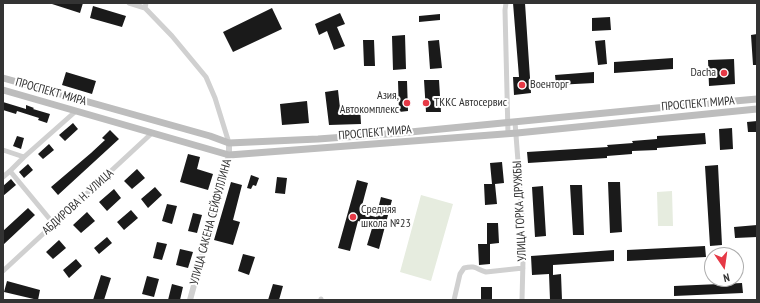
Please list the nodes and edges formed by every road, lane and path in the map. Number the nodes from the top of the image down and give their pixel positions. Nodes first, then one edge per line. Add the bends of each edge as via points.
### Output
1 (128, 3) edge
2 (506, 3) edge
3 (146, 6) edge
4 (3, 78) edge
5 (3, 90) edge
6 (757, 99) edge
7 (757, 109) edge
8 (76, 111) junction
9 (516, 122) junction
10 (508, 123) junction
11 (152, 133) junction
12 (517, 133) junction
13 (508, 134) junction
14 (229, 143) junction
15 (3, 150) edge
16 (229, 155) junction
17 (24, 156) junction
18 (10, 171) junction
19 (3, 177) edge
20 (54, 223) junction
21 (523, 268) junction
22 (3, 271) edge
23 (190, 300) edge
24 (454, 300) edge
25 (522, 300) edge

1 - 3 street
2 - 10 street
3 - 14 street via 206,77
4 - 14 main road, ПРОСПЕКТ МИРА
5 - 8 main road, ПРОСПЕКТ МИРА
6 - 9 main road, ПРОСПЕКТ МИРА
7 - 12 main road, ПРОСПЕКТ МИРА
8 - 11 main road, ПРОСПЕКТ МИРА
8 - 17 street
9 - 10 main road, ПРОСПЕКТ МИРА
9 - 12 street, УЛИЦА ГОРКА ДРУЖБЫ
10 - 13 street
10 - 14 main road, ПРОСПЕКТ МИРА via 318,139
11 - 16 main road, ПРОСПЕКТ МИРА
11 - 20 street, АБДИРОВА Н. УЛИЦА
12 - 13 main road, ПРОСПЕКТ МИРА
12 - 21 street, УЛИЦА ГОРКА ДРУЖБЫ
13 - 16 main road, ПРОСПЕКТ МИРА
14 - 16 street, УЛИЦА САКЕНА СЕЙФУЛЛИНА
15 - 17 street
16 - 23 street, УЛИЦА САКЕНА СЕЙФУЛЛИНА
17 - 18 street
18 - 19 street
18 - 20 street
20 - 22 street, АБДИРОВА Н. УЛИЦА
21 - 24 street via 486,272 477,267 464,268 460,274
21 - 25 street, УЛИЦА ГОРКА ДРУЖБЫ

